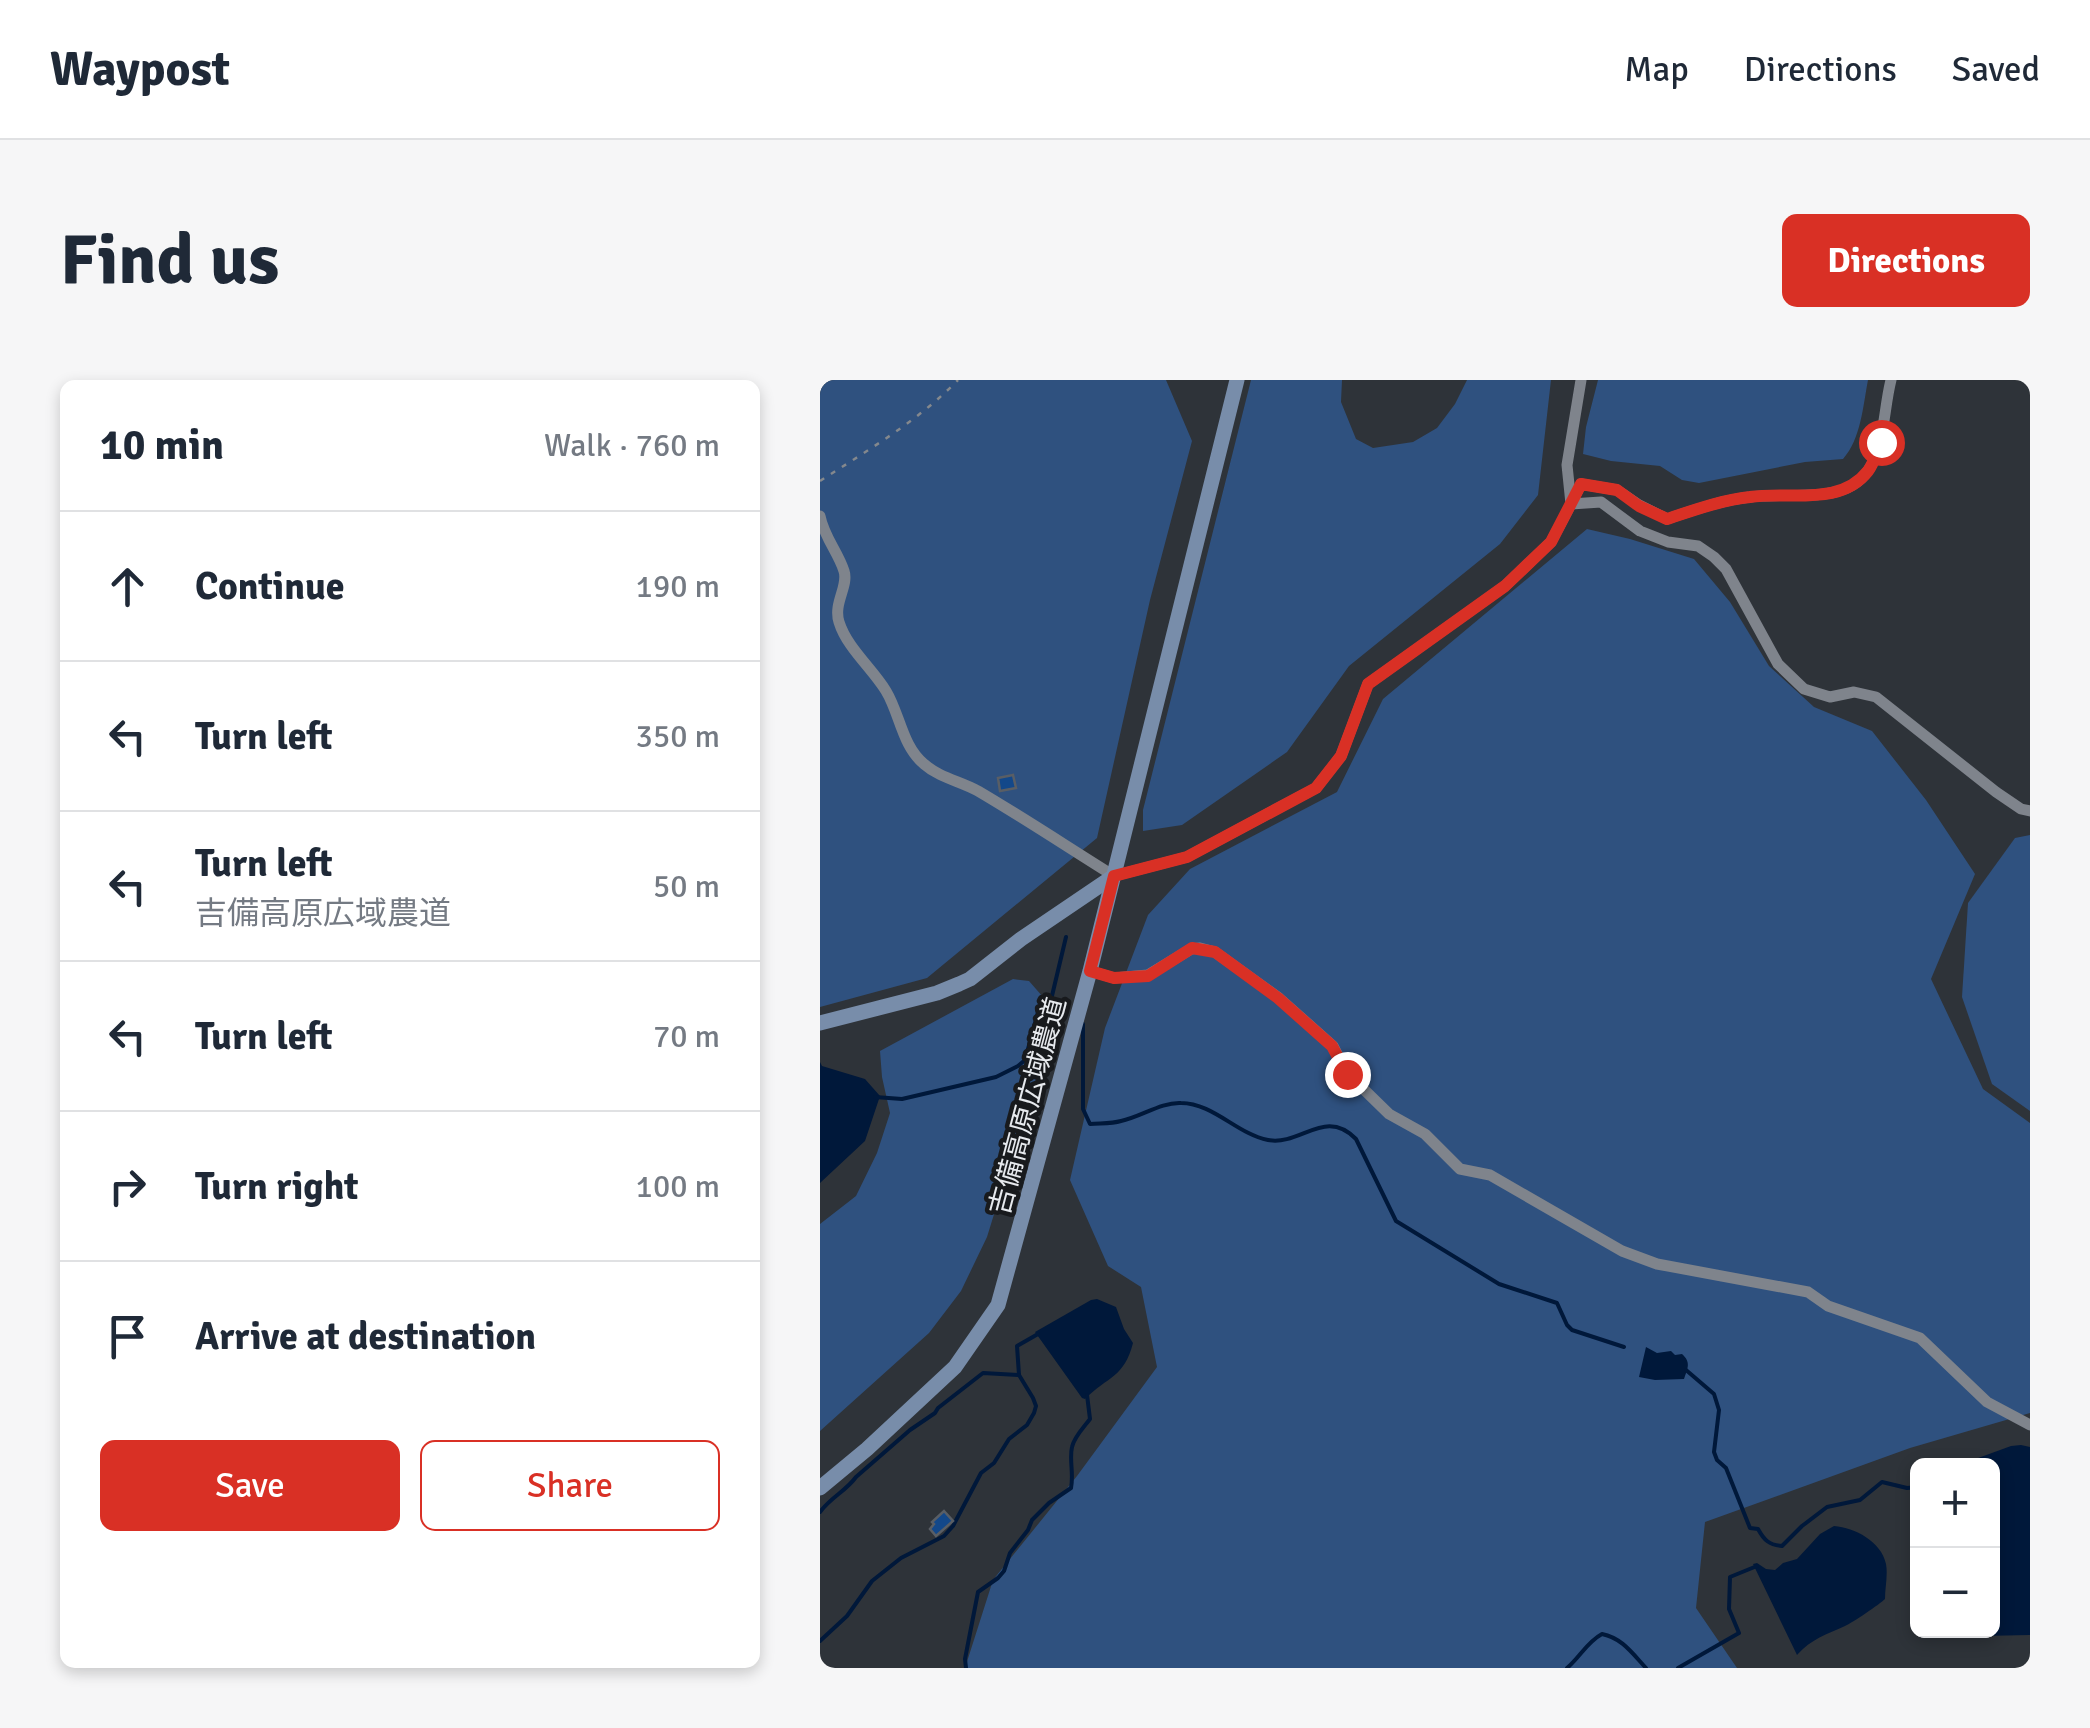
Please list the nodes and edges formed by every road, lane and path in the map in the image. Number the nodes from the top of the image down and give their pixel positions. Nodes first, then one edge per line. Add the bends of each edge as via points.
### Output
1 (958, 380) edge
2 (1237, 380) edge
3 (1581, 380) edge
4 (1891, 380) edge
5 (820, 482) edge
6 (1570, 504) junction
7 (820, 516) edge
8 (2030, 811) edge
9 (1114, 876) junction
10 (1090, 971) junction
11 (820, 1023) edge
12 (2030, 1425) edge
13 (820, 1488) edge

1 - 5 path
2 - 9 street, 吉備高原広域農道
3 - 6 street via 1566,465
4 - 6 street via 1870,468 1843,490 1750,496 1667,519 1617,490 1581,484
6 - 8 street via 1601,502 1640,531 1698,546 1726,569 1778,664 1804,689 1830,697 1876,697
6 - 9 street via 1551,542 1505,586 1368,684 1341,756 1316,788 1187,857
7 - 9 street via 846,577 837,618 886,690 920,762
9 - 10 street, 吉備高原広域農道
9 - 11 street via 970,979
10 - 12 street via 1148,976 1192,948 1215,952 1319,1034 1347,1074 1460,1169 1490,1174 1622,1251 1808,1292 1828,1306 1920,1338 1988,1402
10 - 13 street, 吉備高原広域農道 via 998,1305 955,1367

